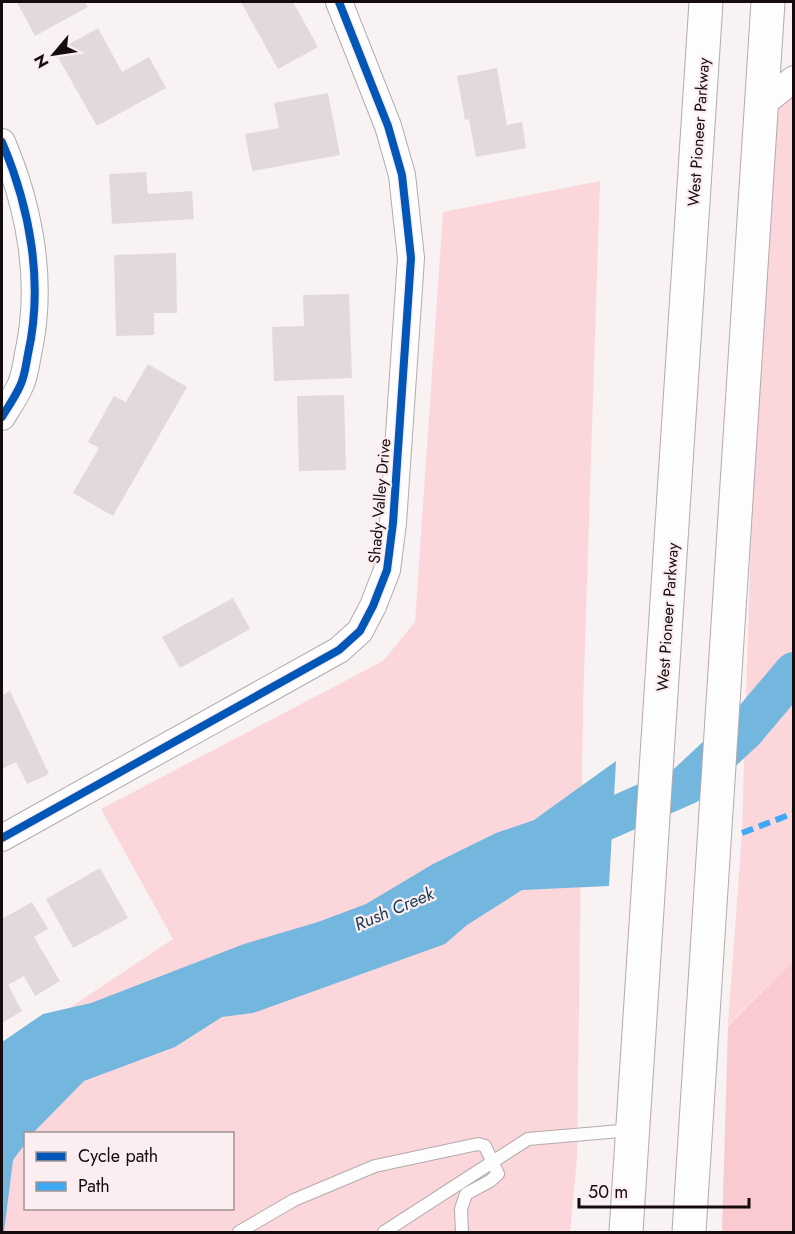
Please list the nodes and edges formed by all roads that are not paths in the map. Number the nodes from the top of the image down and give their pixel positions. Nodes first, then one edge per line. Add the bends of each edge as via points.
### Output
1 (339, 2) edge
2 (706, 2) edge
3 (768, 2) edge
4 (794, 79) edge
5 (761, 105) junction
6 (2, 142) edge
7 (2, 417) edge
8 (2, 838) edge
9 (633, 1130) junction
10 (494, 1161) junction
11 (239, 1233) edge
12 (384, 1233) edge
13 (462, 1233) edge
14 (626, 1233) edge
15 (689, 1233) edge

1 - 8 street, Shady Valley Drive via 388,126 402,175 411,258 393,523 387,570 373,606 360,631 339,650
2 - 9 main road, West Pioneer Parkway
3 - 5 main road
4 - 5 street
5 - 15 main road
6 - 7 street via 17,177 28,219 35,287 32,335 21,384
9 - 10 lane via 528,1139
9 - 14 main road, West Pioneer Parkway
10 - 11 lane via 485,1146 478,1144 375,1166 294,1200
10 - 12 lane
10 - 13 lane via 498,1174 466,1194 461,1209

